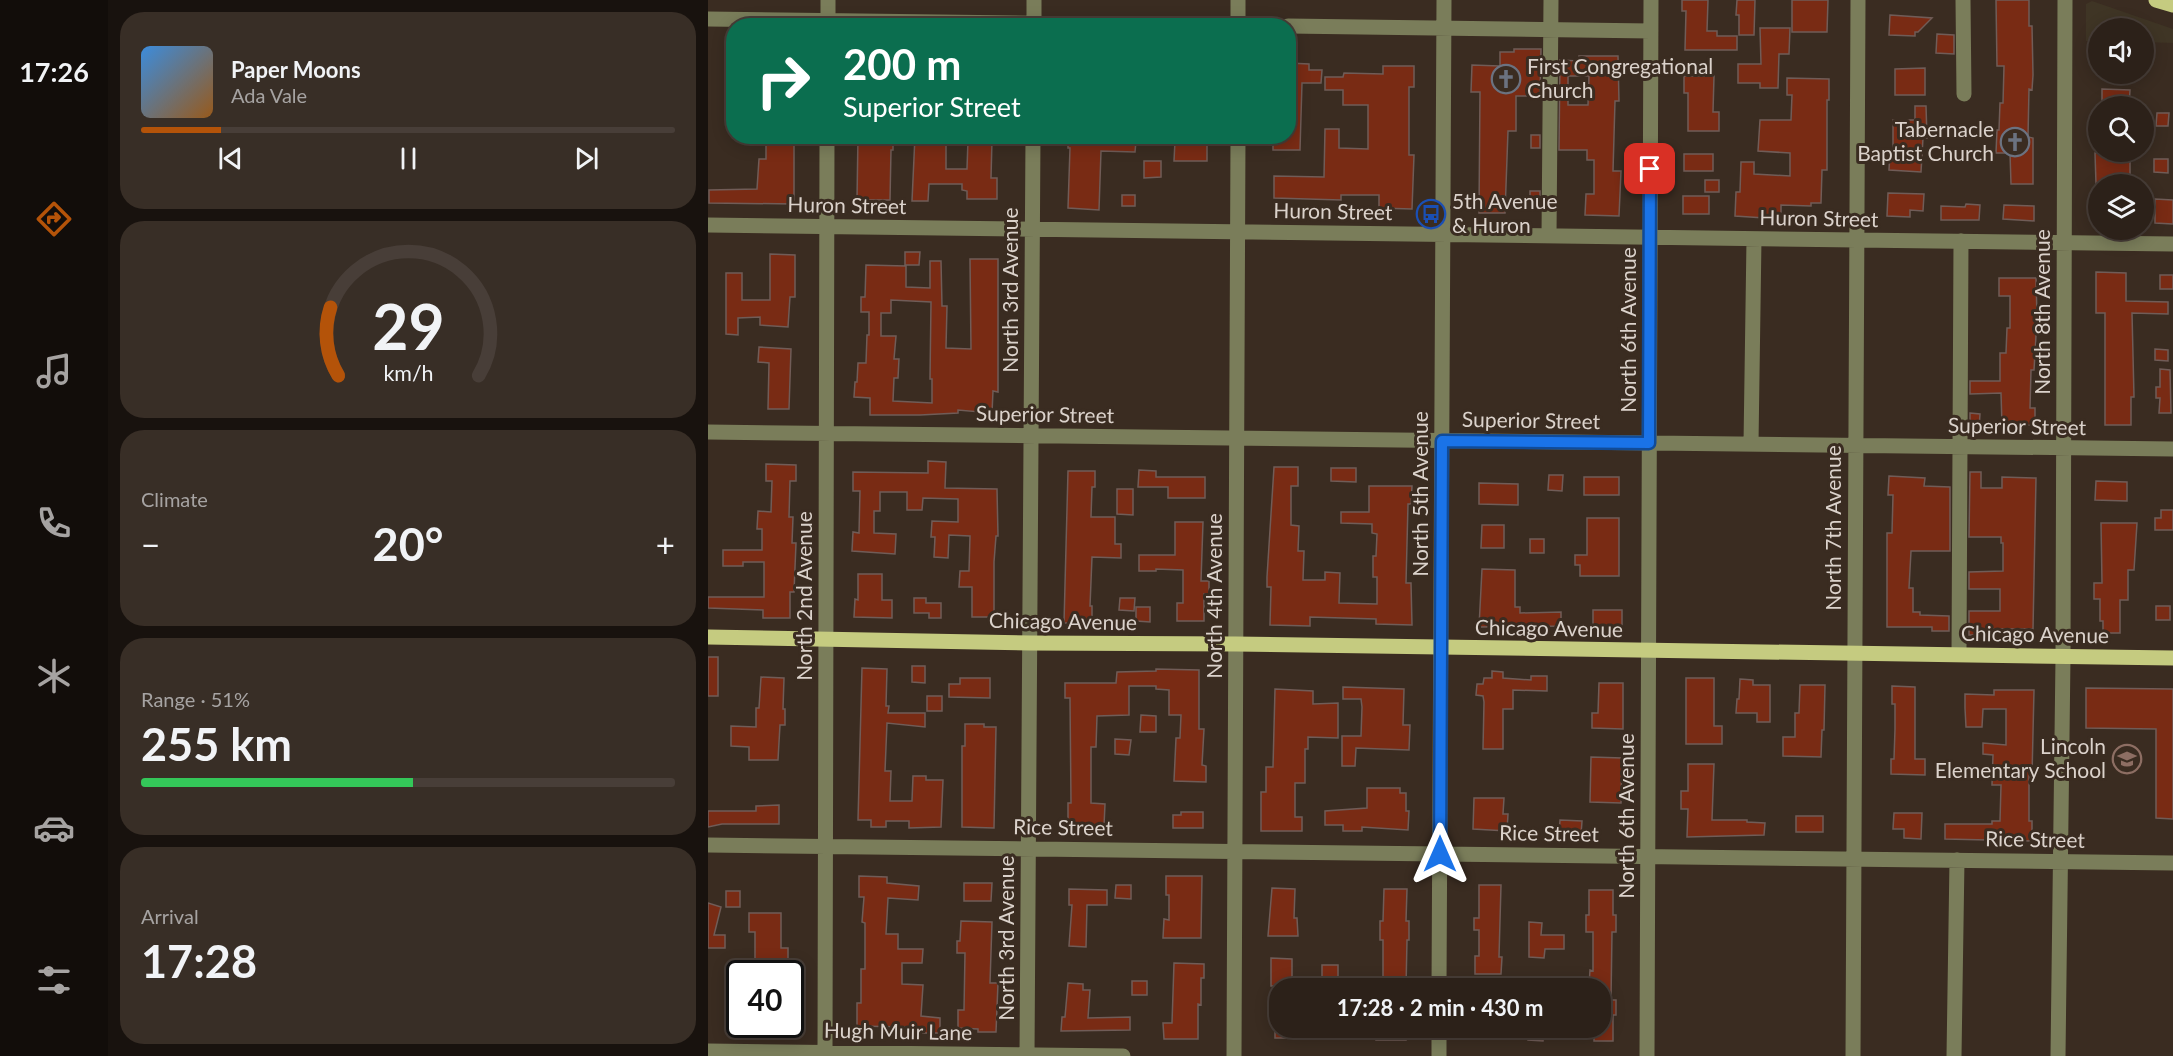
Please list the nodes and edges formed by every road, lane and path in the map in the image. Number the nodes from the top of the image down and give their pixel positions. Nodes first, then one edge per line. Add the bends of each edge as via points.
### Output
1 (828, 0) edge
2 (1034, 0) edge
3 (1238, 0) edge
4 (1444, 0) edge
5 (1551, 0) edge
6 (1651, 0) edge
7 (1858, 0) edge
8 (1964, 0) edge
9 (2065, 0) edge
10 (828, 18) edge
11 (1034, 18) edge
12 (1238, 18) edge
13 (708, 19) edge
14 (726, 20) edge
15 (1296, 26) edge
16 (1444, 28) junction
17 (1551, 30) junction
18 (1651, 31) junction
19 (1964, 94) dead end
20 (827, 144) edge
21 (1033, 144) edge
22 (1238, 144) edge
23 (708, 225) edge
24 (827, 227) junction
25 (1033, 229) junction
26 (1237, 232) junction
27 (1443, 235) junction
28 (1549, 236) junction
29 (1650, 237) junction
30 (1754, 239) junction
31 (1857, 240) junction
32 (1961, 241) junction
33 (2064, 243) junction
34 (2173, 244) edge
35 (708, 432) edge
36 (827, 433) junction
37 (1031, 436) junction
38 (1237, 438) junction
39 (1442, 441) junction
40 (1649, 443) junction
41 (1751, 444) junction
42 (1856, 446) junction
43 (1961, 447) junction
44 (2064, 448) junction
45 (2173, 449) edge
46 (708, 636) edge
47 (826, 639) junction
48 (1030, 643) junction
49 (1236, 644) junction
50 (1441, 648) junction
51 (1648, 651) junction
52 (1855, 654) junction
53 (1959, 654) junction
54 (2063, 657) junction
55 (2173, 658) edge
56 (708, 844) edge
57 (826, 846) junction
58 (1029, 849) junction
59 (1235, 851) junction
60 (1440, 854) junction
61 (1648, 856) junction
62 (1854, 859) junction
63 (1957, 860) junction
64 (2059, 861) junction
65 (2173, 863) edge
66 (1439, 978) edge
67 (1439, 1038) edge
68 (708, 1051) edge
69 (825, 1054) edge
70 (1027, 1055) edge
71 (1123, 1056) edge
72 (1234, 1056) edge
73 (1439, 1056) edge
74 (1647, 1056) edge
75 (1853, 1056) edge
76 (1954, 1056) edge
77 (2058, 1056) edge

1 - 10 street
2 - 11 street
3 - 12 street
4 - 16 street, North 5th Avenue
5 - 17 street
6 - 18 street, North 6th Avenue
7 - 31 street, North 7th Avenue
8 - 19 street
9 - 33 street, North 8th Avenue
13 - 14 street
15 - 16 street
16 - 17 street
16 - 27 street, North 5th Avenue
17 - 18 street
17 - 28 street
18 - 29 street, North 6th Avenue
20 - 24 street, North 2nd Avenue
21 - 25 street, North 3rd Avenue
22 - 26 street, North 4th Avenue
23 - 24 street, Huron Street
24 - 25 street, Huron Street
24 - 36 street, North 2nd Avenue
25 - 26 street, Huron Street
25 - 37 street, North 3rd Avenue
26 - 27 street, Huron Street
26 - 38 street, North 4th Avenue
27 - 28 street, Huron Street
27 - 39 street, North 5th Avenue
28 - 29 street, Huron Street
29 - 30 street, Huron Street
29 - 40 street, North 6th Avenue
30 - 31 street, Huron Street
30 - 41 street
31 - 32 street, Huron Street
31 - 42 street, North 7th Avenue
32 - 33 street, Huron Street
32 - 43 street
33 - 34 street, Huron Street
33 - 44 street, North 8th Avenue
35 - 36 street, Superior Street
36 - 37 street, Superior Street
36 - 47 street, North 2nd Avenue
37 - 38 street, Superior Street
37 - 48 street, North 3rd Avenue
38 - 39 street, Superior Street
38 - 49 street, North 4th Avenue
39 - 40 street, Superior Street
39 - 50 street, North 5th Avenue
40 - 41 street, Superior Street
40 - 51 street, North 6th Avenue
41 - 42 street, Superior Street
42 - 43 street, Superior Street
42 - 52 street, North 7th Avenue
43 - 44 street, Superior Street
43 - 53 street
44 - 45 street, Superior Street
44 - 54 street, North 8th Avenue
46 - 47 main road, Chicago Avenue
47 - 48 main road, Chicago Avenue
47 - 57 street, North 2nd Avenue
48 - 49 main road, Chicago Avenue
48 - 58 street, North 3rd Avenue
49 - 50 main road, Chicago Avenue
49 - 59 street, North 4th Avenue
50 - 51 main road, Chicago Avenue
50 - 60 street, North 5th Avenue
51 - 52 main road, Chicago Avenue
51 - 61 street, North 6th Avenue
52 - 53 main road, Chicago Avenue
52 - 62 street, North 7th Avenue
53 - 54 main road, Chicago Avenue
54 - 55 main road, Chicago Avenue
54 - 64 street, North 8th Avenue
56 - 57 street, Rice Street
57 - 58 street, Rice Street
57 - 69 street, North 2nd Avenue
58 - 59 street, Rice Street
58 - 70 street, North 3rd Avenue
59 - 60 street, Rice Street
59 - 72 street, North 4th Avenue
60 - 61 street, Rice Street
60 - 66 street, North 5th Avenue
61 - 62 street, Rice Street
61 - 74 street, North 6th Avenue
62 - 63 street, Rice Street
62 - 75 street, North 7th Avenue
63 - 64 street, Rice Street
63 - 76 street
64 - 65 street, Rice Street
64 - 77 street, North 8th Avenue
67 - 73 street
68 - 69 street, Hugh Muir Lane
69 - 70 street, Hugh Muir Lane
70 - 71 street, Hugh Muir Lane

